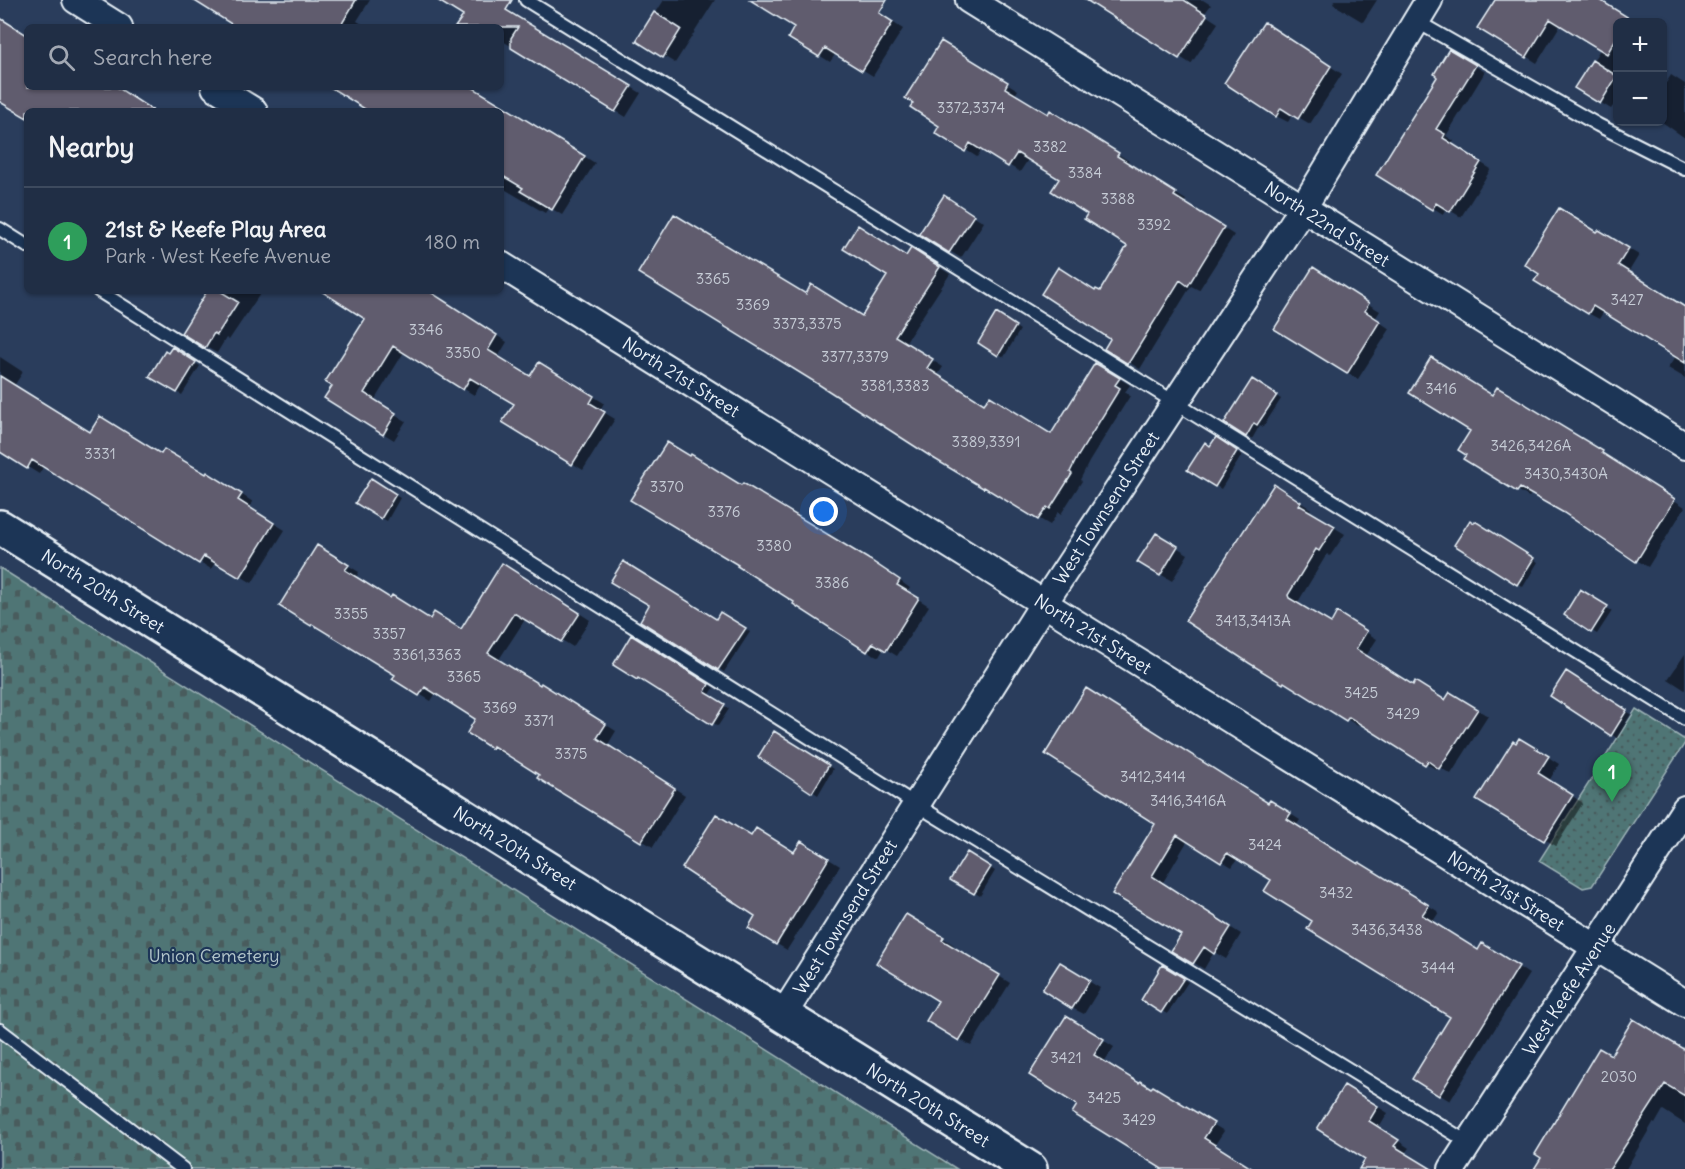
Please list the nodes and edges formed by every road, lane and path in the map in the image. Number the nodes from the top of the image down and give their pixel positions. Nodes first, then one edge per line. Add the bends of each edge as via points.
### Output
1 (76, 0) edge
2 (526, 0) edge
3 (969, 0) edge
4 (1423, 10) edge
5 (114, 24) edge
6 (220, 90) edge
7 (249, 108) edge
8 (1685, 169) edge
9 (1303, 208) junction
10 (0, 229) edge
11 (24, 244) edge
12 (504, 267) edge
13 (104, 294) edge
14 (1176, 402) junction
15 (1685, 446) edge
16 (0, 527) edge
17 (1044, 603) junction
18 (1685, 719) edge
19 (916, 805) junction
20 (1685, 809) edge
21 (1597, 947) junction
22 (1685, 1002) edge
23 (783, 1015) junction
24 (0, 1030) edge
25 (1469, 1143) junction
26 (183, 1169) edge
27 (1030, 1169) edge
28 (1452, 1169) edge

1 - 5 street
2 - 14 lane
3 - 9 street, North 22nd Street
4 - 8 lane via 1598,125
4 - 9 street, West Townsend Street
6 - 7 street
9 - 14 street, West Townsend Street
9 - 15 street, North 22nd Street
10 - 11 lane
12 - 17 street, North 21st Street
13 - 19 lane
14 - 17 street, West Townsend Street
14 - 18 lane
16 - 23 main road, North 20th Street
17 - 19 street, West Townsend Street
17 - 21 street, North 21st Street
19 - 23 street, West Townsend Street
19 - 25 lane
20 - 21 street, West Keefe Avenue
21 - 22 street, North 21st Street
21 - 25 street, West Keefe Avenue
23 - 27 main road, North 20th Street
24 - 26 lane
25 - 28 street, West Keefe Avenue

